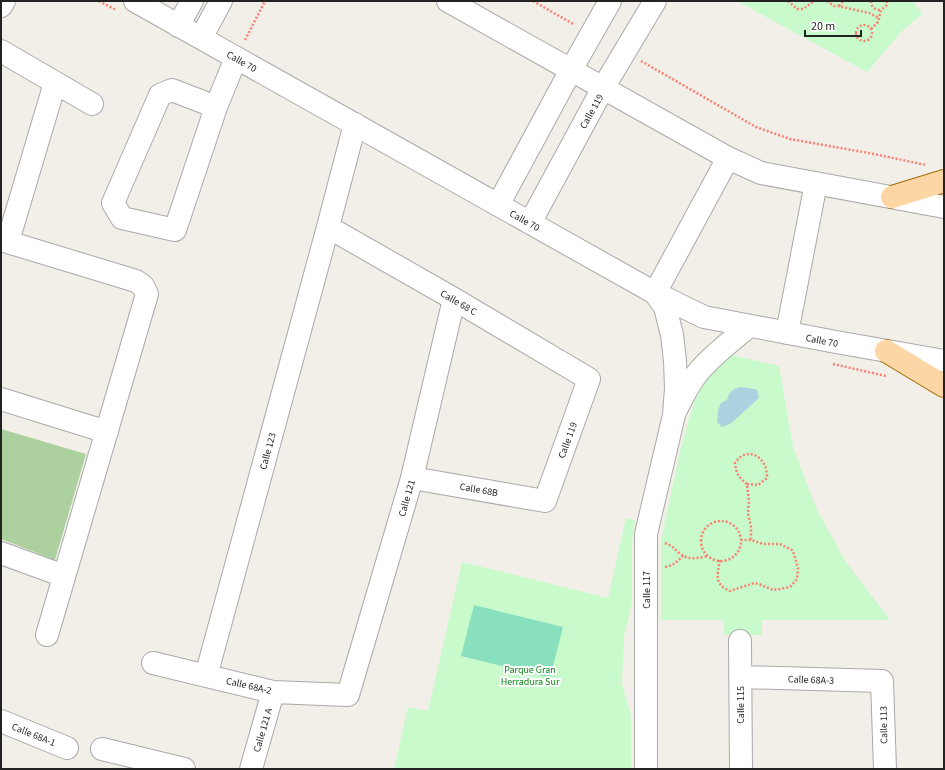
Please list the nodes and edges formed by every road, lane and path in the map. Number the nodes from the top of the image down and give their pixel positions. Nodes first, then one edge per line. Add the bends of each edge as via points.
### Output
1 (4, 1) edge
2 (134, 1) edge
3 (192, 1) edge
4 (221, 1) edge
5 (265, 1) edge
6 (448, 1) edge
7 (532, 1) edge
8 (610, 1) edge
9 (655, 1) edge
10 (788, 1) edge
11 (814, 1) edge
12 (826, 1) edge
13 (843, 1) edge
14 (871, 1) edge
15 (887, 1) edge
16 (1, 6) edge
17 (838, 6) junction
18 (881, 10) junction
19 (879, 18) junction
20 (178, 26) junction
21 (871, 29) junction
22 (591, 34) junction
23 (201, 38) junction
24 (1, 51) edge
25 (624, 52) junction
26 (236, 58) junction
27 (571, 70) junction
28 (55, 83) junction
29 (603, 88) junction
30 (92, 104) dead end
31 (216, 107) junction
32 (355, 124) junction
33 (728, 158) junction
34 (928, 165) dead end
35 (944, 181) edge
36 (816, 183) junction
37 (892, 197) junction
38 (498, 205) junction
39 (944, 207) edge
40 (530, 223) junction
41 (328, 227) junction
42 (5, 240) edge
43 (655, 293) junction
44 (454, 299) junction
45 (750, 326) junction
46 (787, 333) junction
47 (886, 351) junction
48 (944, 361) edge
49 (829, 363) dead end
50 (890, 377) dead end
51 (588, 379) joint
52 (944, 386) edge
53 (1, 399) edge
54 (674, 415) junction
55 (107, 432) junction
56 (412, 478) junction
57 (747, 484) junction
58 (545, 501) joint
59 (646, 539) junction
60 (741, 540) junction
61 (751, 540) junction
62 (1, 554) edge
63 (708, 556) junction
64 (720, 560) junction
65 (64, 576) junction
66 (47, 635) dead end
67 (740, 641) dead end
68 (152, 663) dead end
69 (206, 676) junction
70 (740, 677) junction
71 (882, 681) joint
72 (273, 692) junction
73 (348, 695) joint
74 (1, 721) edge
75 (67, 748) dead end
76 (102, 749) dead end
77 (184, 769) edge
78 (251, 769) edge
79 (646, 769) edge
80 (741, 769) edge
81 (885, 769) edge

1 - 16 street
2 - 20 street, Calle 70
3 - 20 street
4 - 23 street
5 - 26 path
6 - 27 street
7 - 22 path
8 - 22 street
9 - 25 street, Calle 119
10 - 11 path via 797,9 803,9
12 - 17 path
13 - 17 path
14 - 18 path via 874,9
15 - 18 path via 887,5
17 - 19 path
18 - 19 path
19 - 21 path
20 - 23 street, Calle 70
21 - 21 path via 869,26 861,25 856,30 857,38 862,42 870,40
22 - 27 street
23 - 26 street, Calle 70
24 - 28 street
25 - 29 street, Calle 119
25 - 34 path via 756,127 790,139
26 - 31 street
26 - 32 street, Calle 70
27 - 29 street
27 - 38 street
28 - 30 street
28 - 42 street
29 - 33 street
29 - 40 street, Calle 119
31 - 31 street via 174,230 122,218 113,203 160,95 172,90
32 - 38 street, Calle 70
32 - 41 street, Calle 123
33 - 36 street via 761,173
33 - 43 street
35 - 37 main road
36 - 37 street
36 - 46 street
37 - 39 street
38 - 40 street, Calle 70
40 - 43 street, Calle 70
41 - 44 street, Calle 68 C
41 - 69 street, Calle 123
42 - 55 street via 136,280 143,286 147,294
43 - 45 street, Calle 70 via 704,317
43 - 54 street, Calle 117 via 665,307 672,335
44 - 51 street, Calle 68 C
44 - 56 street, Calle 121
45 - 46 street, Calle 70
45 - 54 street, Calle 117 via 700,370
46 - 47 street, Calle 70
47 - 48 street, Calle 70
47 - 52 main road
49 - 50 path
51 - 58 street, Calle 119
53 - 55 street
54 - 59 street, Calle 117
55 - 65 street
56 - 58 street, Calle 68B
56 - 73 street, Calle 121
57 - 57 path via 738,477 734,463 738,458 749,454 758,457 764,463 767,478 758,485
57 - 61 path
59 - 63 path via 673,546 683,556
59 - 79 street, Calle 117
60 - 61 path
60 - 63 path via 739,532 728,522 713,523 703,534 702,542
60 - 64 path via 736,554 730,559
61 - 64 path via 763,544 780,544 792,550 798,568 797,579 790,587 773,590 754,583 730,591 722,588 717,576
62 - 65 street
63 - 64 path
65 - 66 street
67 - 70 street, Calle 115
68 - 69 street, Calle 68A-2
69 - 72 street, Calle 68A-2
70 - 71 street, Calle 68A-3
70 - 80 street, Calle 115
71 - 81 street, Calle 113
72 - 73 street, Calle 68A-2
72 - 78 street, Calle 121 A
74 - 75 street, Calle 68A-1
76 - 77 street

